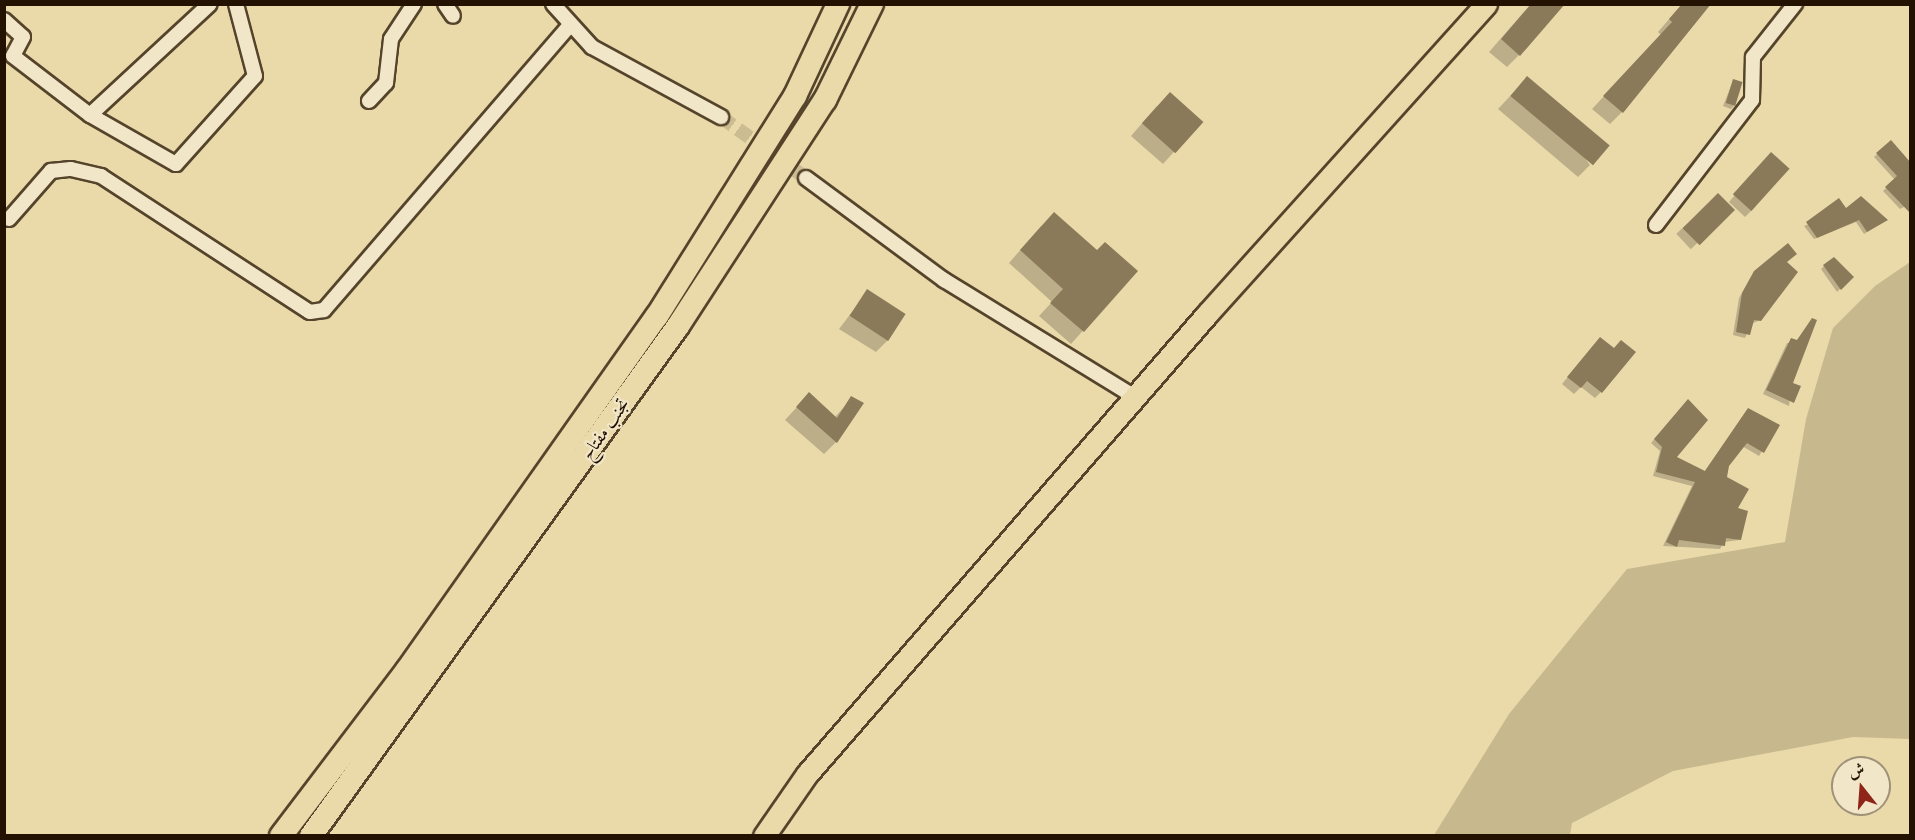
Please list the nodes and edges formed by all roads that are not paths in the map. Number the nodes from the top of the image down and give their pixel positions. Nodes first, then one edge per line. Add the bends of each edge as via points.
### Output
1 (210, 4) edge
2 (236, 4) edge
3 (414, 4) edge
4 (553, 4) edge
5 (838, 4) edge
6 (872, 4) edge
7 (1486, 4) edge
8 (1795, 4) edge
9 (4, 20) edge
10 (569, 26) junction
11 (369, 100) dead end
12 (90, 115) junction
13 (721, 117) tunnel mouth
14 (806, 178) tunnel mouth
15 (9, 219) dead end
16 (1656, 225) dead end
17 (1135, 397) junction
18 (280, 836) edge
19 (311, 836) edge
20 (764, 836) edge

1 - 12 street
2 - 12 street via 255,76 176,164
3 - 11 street via 391,39 386,83
4 - 10 street
5 - 18 highway, تجنب مفتاح via 795,96 657,316 406,670
6 - 19 highway, تجنب مفتاح via 825,100 678,326
7 - 17 main road
8 - 16 street via 1753,57 1752,100
9 - 12 street via 23,37 13,56
10 - 13 street via 600,53
10 - 15 street via 324,310 310,312 100,176 71,169 51,171
14 - 17 street via 944,280
17 - 20 main road via 807,774

